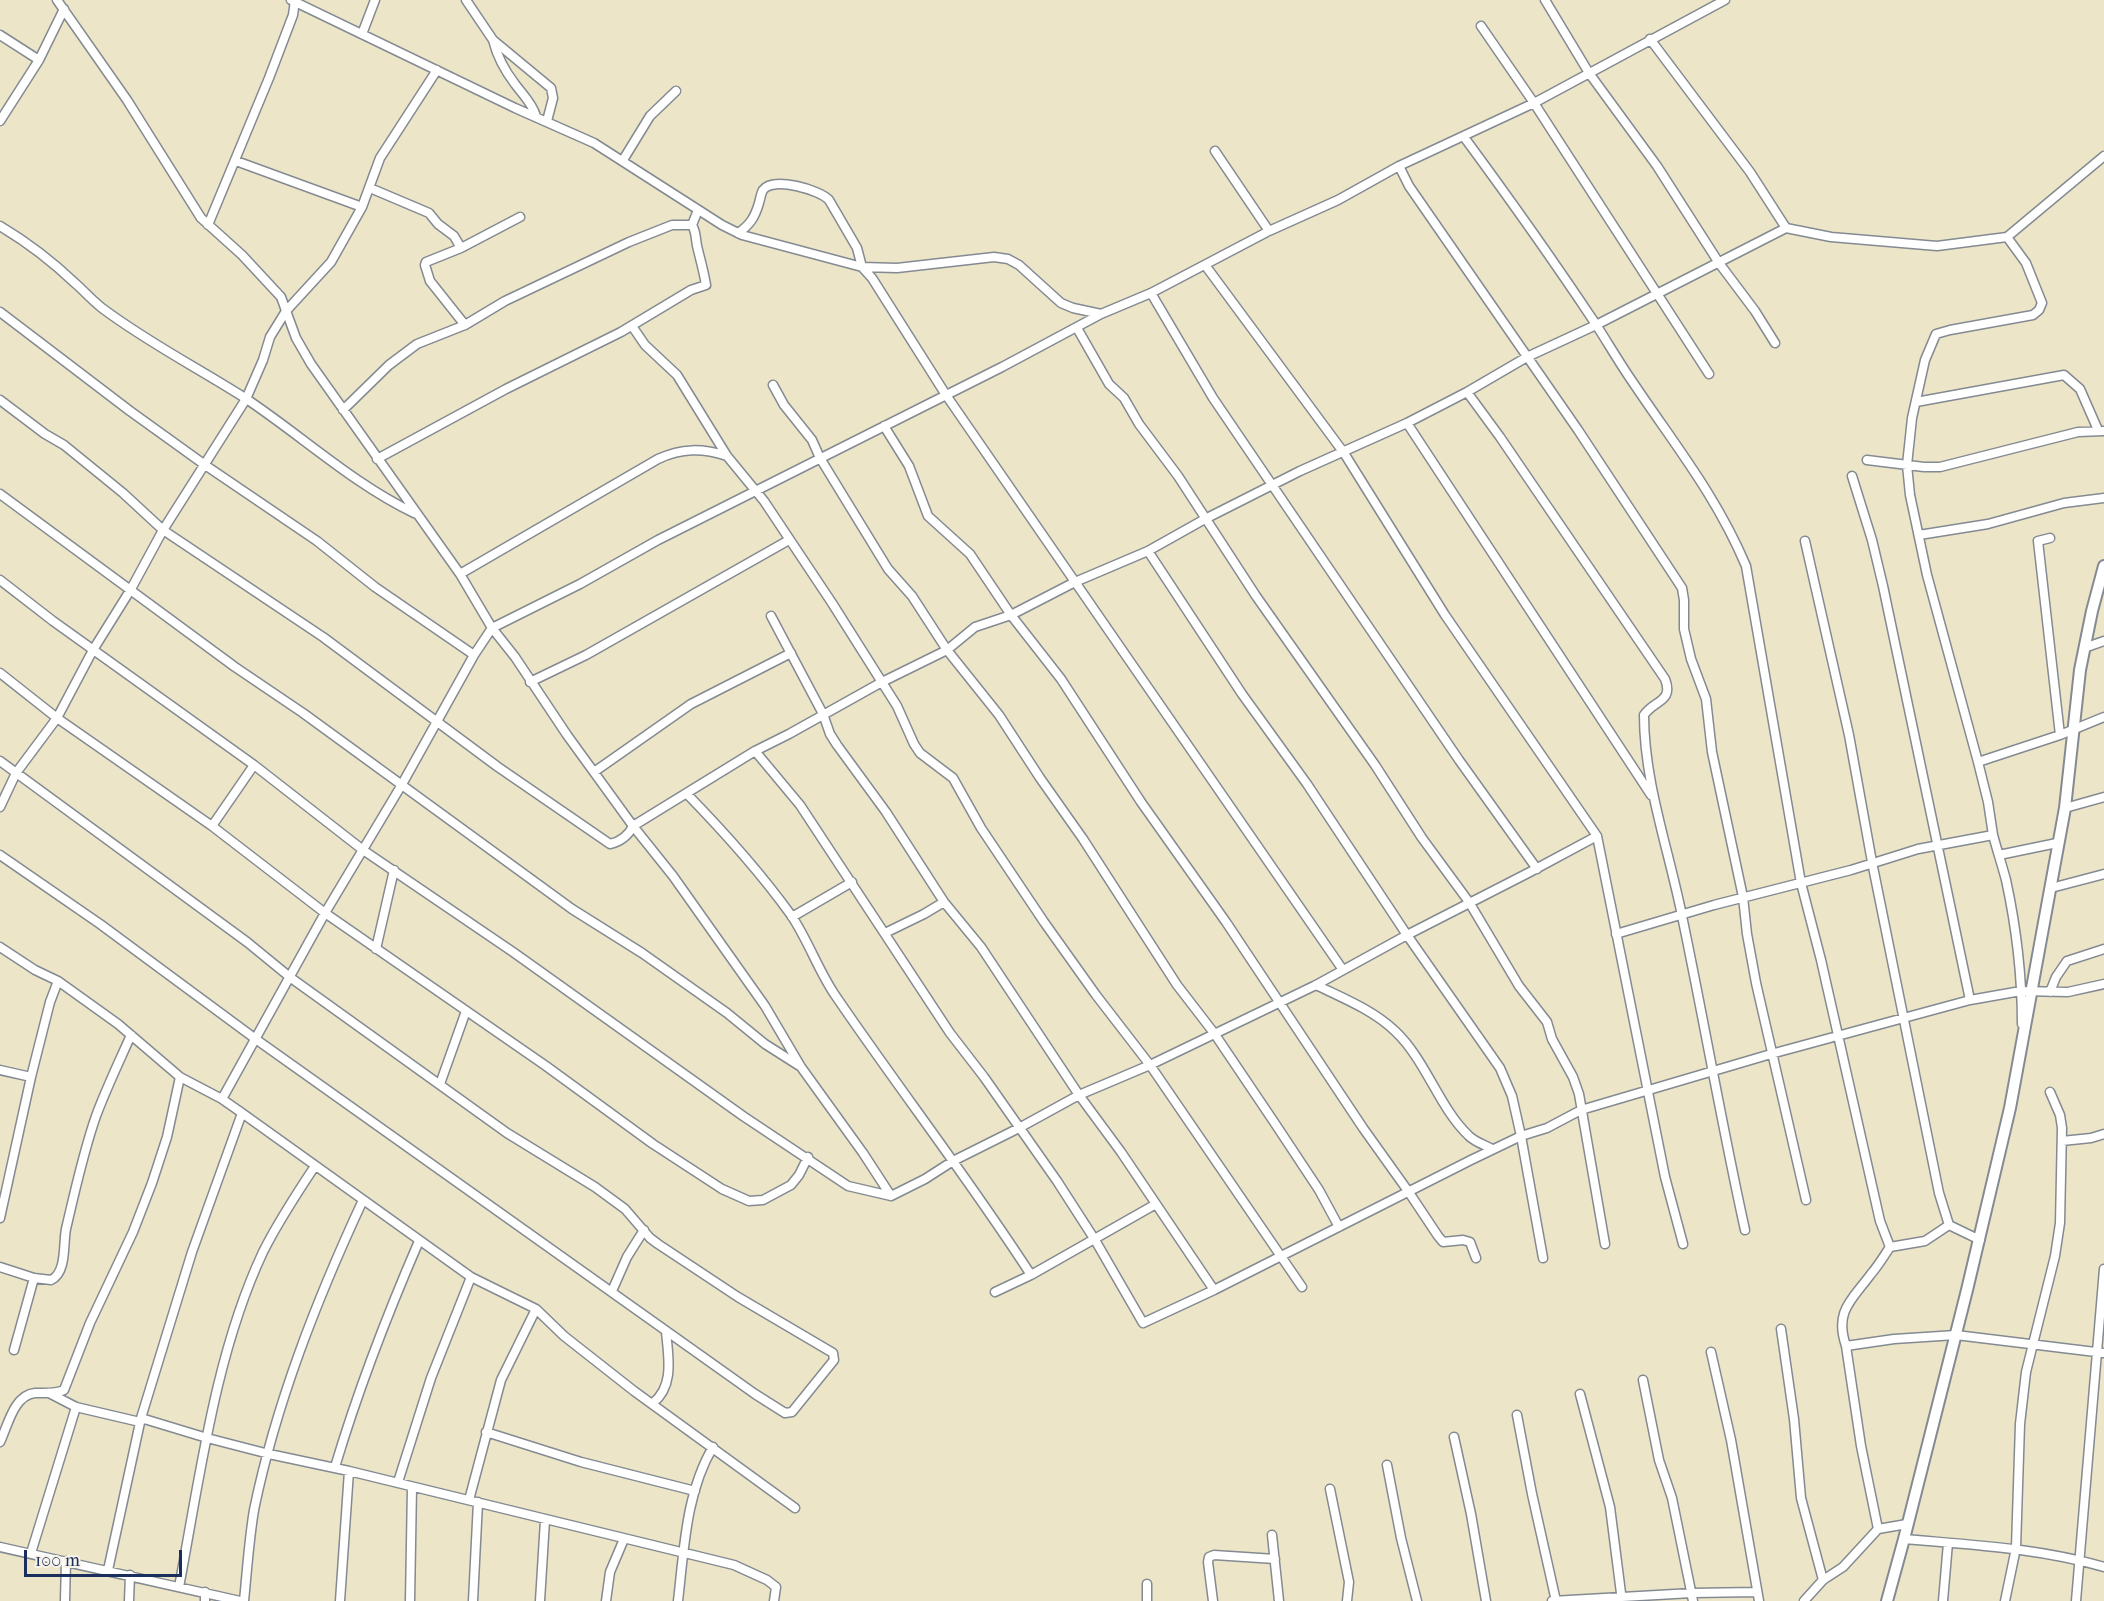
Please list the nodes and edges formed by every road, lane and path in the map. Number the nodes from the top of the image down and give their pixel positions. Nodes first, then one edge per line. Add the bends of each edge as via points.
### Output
1 (57, 0) edge
2 (375, 0) edge
3 (466, 0) edge
4 (1545, 0) edge
5 (1725, 0) edge
6 (294, 1) edge
7 (64, 9) junction
8 (1481, 26) dead end
9 (362, 34) junction
10 (0, 35) edge
11 (1650, 39) junction
12 (493, 40) junction
13 (39, 60) junction
14 (437, 70) junction
15 (1589, 73) junction
16 (676, 91) dead end
17 (1534, 103) junction
18 (536, 116) junction
19 (0, 121) edge
20 (548, 121) junction
21 (1464, 137) junction
22 (1215, 151) dead end
23 (2104, 156) edge
24 (623, 160) junction
25 (236, 161) junction
26 (1399, 166) junction
27 (370, 188) junction
28 (362, 207) junction
29 (698, 210) junction
30 (520, 217) dead end
31 (208, 225) junction
32 (692, 225) junction
33 (0, 226) edge
34 (1786, 228) junction
35 (1269, 231) junction
36 (738, 233) junction
37 (2007, 237) junction
38 (461, 248) junction
39 (1719, 262) junction
40 (1205, 265) junction
41 (862, 267) junction
42 (1151, 293) junction
43 (1656, 294) junction
44 (286, 311) junction
45 (0, 312) edge
46 (1101, 314) junction
47 (465, 325) junction
48 (1596, 325) junction
49 (632, 326) junction
50 (1077, 328) junction
51 (1775, 343) dead end
52 (1527, 357) junction
53 (1710, 374) dead end
54 (773, 385) dead end
55 (1467, 392) junction
56 (946, 395) junction
57 (246, 399) junction
58 (0, 400) edge
59 (1916, 402) junction
60 (343, 410) junction
61 (1407, 423) junction
62 (884, 426) junction
63 (2101, 430) edge
64 (1344, 453) junction
65 (726, 456) junction
66 (820, 458) junction
67 (377, 459) junction
68 (1867, 460) dead end
69 (205, 465) junction
70 (1907, 465) junction
71 (1852, 476) dead end
72 (1273, 486) junction
73 (757, 491) junction
74 (0, 494) edge
75 (2104, 498) edge
76 (417, 514) junction
77 (1205, 519) junction
78 (163, 530) junction
79 (1919, 535) junction
80 (2050, 538) dead end
81 (789, 540) junction
82 (1805, 541) dead end
83 (1148, 551) junction
84 (2104, 566) edge
85 (460, 574) junction
86 (0, 580) edge
87 (1075, 582) junction
88 (130, 589) junction
89 (1011, 615) junction
90 (771, 616) dead end
91 (492, 628) junction
92 (2104, 641) edge
93 (2084, 648) junction
94 (93, 650) junction
95 (947, 650) junction
96 (790, 653) junction
97 (474, 655) junction
98 (0, 673) edge
99 (530, 682) junction
100 (882, 682) junction
101 (823, 714) junction
102 (2104, 717) edge
103 (57, 718) junction
104 (437, 723) junction
105 (2075, 729) junction
106 (2060, 735) junction
107 (755, 751) junction
108 (0, 761) edge
109 (1978, 762) junction
110 (254, 765) junction
111 (594, 772) junction
112 (16, 773) junction
113 (401, 786) junction
114 (687, 794) junction
115 (2104, 796) edge
116 (1653, 798) junction
117 (0, 807) edge
118 (2065, 808) junction
119 (212, 826) junction
120 (633, 826) junction
121 (1993, 835) junction
122 (1597, 836) junction
123 (2057, 843) junction
124 (1936, 844) junction
125 (363, 850) junction
126 (0, 855) edge
127 (1999, 855) junction
128 (1872, 862) junction
129 (1536, 868) junction
130 (394, 870) junction
131 (2104, 874) edge
132 (852, 882) junction
133 (1802, 883) junction
134 (2051, 888) junction
135 (1743, 897) junction
136 (944, 902) junction
137 (1469, 902) junction
138 (325, 913) junction
139 (1682, 915) junction
140 (792, 917) junction
141 (885, 933) junction
142 (1616, 934) junction
143 (1407, 935) junction
144 (0, 947) edge
145 (376, 949) junction
146 (2104, 949) edge
147 (1343, 970) junction
148 (291, 978) junction
149 (58, 981) junction
150 (2104, 984) edge
151 (1316, 985) junction
152 (2021, 991) junction
153 (2033, 991) junction
154 (2050, 992) junction
155 (1970, 1000) junction
156 (1280, 1003) junction
157 (466, 1011) junction
158 (1903, 1018) junction
159 (1214, 1033) junction
160 (130, 1035) junction
161 (1838, 1036) junction
162 (257, 1040) junction
163 (2021, 1048) junction
164 (1771, 1054) junction
165 (1150, 1065) junction
166 (801, 1067) junction
167 (0, 1070) edge
168 (1713, 1071) junction
169 (31, 1077) junction
170 (180, 1077) junction
171 (440, 1084) junction
172 (1648, 1090) junction
173 (2050, 1092) dead end
174 (1078, 1095) junction
175 (222, 1100) junction
176 (1581, 1110) junction
177 (242, 1113) junction
178 (1019, 1128) junction
179 (2104, 1134) edge
180 (1521, 1136) junction
181 (2062, 1141) junction
182 (1492, 1149) junction
183 (807, 1157) junction
184 (953, 1161) junction
185 (315, 1166) junction
186 (1408, 1191) junction
187 (891, 1196) junction
188 (363, 1200) junction
189 (1806, 1200) dead end
190 (1156, 1204) junction
191 (0, 1218) edge
192 (1949, 1225) junction
193 (1339, 1227) junction
194 (644, 1230) junction
195 (1745, 1230) dead end
196 (1095, 1240) junction
197 (1980, 1240) junction
198 (419, 1241) junction
199 (1605, 1244) dead end
200 (1683, 1244) dead end
201 (1890, 1246) junction
202 (1281, 1256) junction
203 (1476, 1258) dead end
204 (1543, 1258) dead end
205 (0, 1267) edge
206 (2104, 1269) edge
207 (1031, 1275) junction
208 (471, 1277) junction
209 (34, 1278) junction
210 (1302, 1287) dead end
211 (1214, 1290) junction
212 (612, 1292) junction
213 (995, 1292) dead end
214 (536, 1309) junction
215 (1781, 1329) dead end
216 (666, 1331) junction
217 (1956, 1335) junction
218 (1846, 1346) junction
219 (2034, 1346) junction
220 (15, 1350) dead end
221 (1711, 1352) dead end
222 (2101, 1352) edge
223 (1643, 1380) dead end
224 (49, 1392) junction
225 (1580, 1394) dead end
226 (653, 1403) junction
227 (76, 1407) junction
228 (1517, 1415) dead end
229 (140, 1420) junction
230 (486, 1432) junction
231 (1454, 1437) dead end
232 (207, 1438) junction
233 (0, 1442) edge
234 (713, 1447) junction
235 (268, 1454) junction
236 (1387, 1465) dead end
237 (336, 1467) junction
238 (349, 1471) junction
239 (399, 1482) junction
240 (412, 1487) junction
241 (1330, 1489) dead end
242 (694, 1491) junction
243 (473, 1501) junction
244 (795, 1508) dead end
245 (544, 1520) junction
246 (1907, 1524) junction
247 (1878, 1529) junction
248 (1272, 1535) dead end
249 (624, 1539) junction
250 (1904, 1539) junction
251 (1948, 1543) junction
252 (0, 1547) edge
253 (2016, 1548) junction
254 (31, 1553) junction
255 (683, 1553) junction
256 (1275, 1559) junction
257 (66, 1561) junction
258 (2081, 1561) junction
259 (2104, 1567) edge
260 (108, 1570) junction
261 (129, 1575) junction
262 (1823, 1581) junction
263 (1147, 1584) dead end
264 (179, 1587) junction
265 (205, 1596) edge
266 (1693, 1597) edge
267 (1758, 1597) edge
268 (1622, 1599) edge
269 (65, 1601) edge
270 (129, 1601) edge
271 (242, 1601) edge
272 (340, 1601) edge
273 (410, 1601) edge
274 (473, 1601) edge
275 (540, 1601) edge
276 (606, 1601) edge
277 (678, 1601) edge
278 (774, 1601) edge
279 (1147, 1601) edge
280 (1212, 1601) edge
281 (1279, 1601) edge
282 (1347, 1601) edge
283 (1417, 1601) edge
284 (1486, 1601) edge
285 (1555, 1601) edge
286 (1804, 1601) edge
287 (1887, 1601) edge
288 (1943, 1601) edge
289 (2005, 1601) edge
290 (2076, 1601) edge

1 - 7 street
2 - 9 street
3 - 12 street
4 - 15 street
5 - 11 street
6 - 9 street
6 - 25 street via 293,15
7 - 13 street
7 - 31 street
8 - 17 street
9 - 14 street
10 - 13 street
11 - 15 street
11 - 34 street via 1750,171
12 - 18 street via 509,76 533,106
12 - 20 street via 551,88 554,93
13 - 19 street
14 - 18 street
14 - 27 street via 380,158
15 - 17 street
15 - 39 street via 1657,166
16 - 24 street via 650,116
17 - 21 street
17 - 43 street
18 - 20 street
20 - 24 street
21 - 26 street
21 - 48 street
22 - 35 street
23 - 37 street
24 - 29 street
25 - 28 street
25 - 31 street
26 - 35 street via 1322,208
26 - 52 street
27 - 28 street
27 - 38 street via 429,213
28 - 44 street via 331,262
29 - 32 street
29 - 36 street
30 - 38 street
31 - 44 street via 275,290
32 - 47 street via 672,225 629,242 505,301
32 - 49 street via 706,285
33 - 57 street via 30,246 109,313
34 - 37 street via 1831,237 1936,246
34 - 39 street
35 - 40 street
36 - 41 street
36 - 41 street via 752,222 768,186 799,187 829,200 857,248
37 - 59 street via 2026,263 2042,303 2039,310 2033,315 1936,334 1925,360
38 - 47 street via 426,262 425,270
39 - 43 street
39 - 51 street
40 - 42 street
40 - 64 street
41 - 46 street via 897,268 994,256 1019,265 1061,303
41 - 56 street
42 - 46 street
42 - 72 street
43 - 48 street
43 - 53 street
44 - 57 street via 270,337
44 - 60 street via 296,338
45 - 69 street
46 - 50 street
47 - 60 street via 402,354
48 - 52 street
48 - 133 street via 1685,455 1746,566
49 - 65 street via 645,345 677,375
49 - 67 street
50 - 56 street
50 - 77 street via 1109,384 1124,398
52 - 55 street
52 - 135 street via 1682,588 1684,629 1706,699 1712,752
54 - 66 street via 812,440
55 - 61 street
55 - 116 street via 1665,679 1667,694 1644,715
56 - 62 street
56 - 87 street
57 - 69 street
57 - 76 street via 360,483
58 - 78 street via 123,492
59 - 63 street via 2064,375 2080,389
59 - 70 street
60 - 67 street
61 - 64 street
61 - 116 street
62 - 66 street
62 - 89 street via 909,466 928,516 970,554
63 - 70 street via 2078,432 1940,467
64 - 72 street
64 - 122 street via 1439,605
65 - 73 street
65 - 85 street via 697,450 673,452
66 - 73 street
66 - 95 street via 888,569 912,596
67 - 76 street
68 - 70 street
69 - 78 street
69 - 97 street
70 - 79 street
71 - 124 street via 1883,586
72 - 77 street
72 - 129 street
73 - 81 street
73 - 91 street
74 - 88 street
75 - 79 street
76 - 85 street
77 - 83 street
77 - 137 street
78 - 88 street
78 - 104 street via 323,637
79 - 109 street
80 - 106 street via 2038,541
81 - 99 street via 586,655
81 - 100 street
82 - 128 street via 1849,735
83 - 87 street
83 - 143 street
84 - 93 street
85 - 91 street
86 - 94 street
87 - 89 street
87 - 147 street
88 - 94 street
88 - 113 street
89 - 95 street via 975,627
89 - 156 street via 1061,679
90 - 96 street
91 - 97 street
91 - 99 street
92 - 93 street
93 - 105 street
94 - 103 street
94 - 110 street
95 - 100 street
95 - 159 street via 999,715
96 - 101 street
96 - 111 street via 691,704
97 - 104 street
98 - 103 street
99 - 111 street
100 - 101 street
100 - 165 street via 920,753 953,778 981,828 1044,922
101 - 107 street
101 - 136 street via 837,745
102 - 105 street
103 - 112 street
103 - 119 street
104 - 113 street
104 - 120 street via 608,844 622,839
105 - 106 street
105 - 118 street
106 - 109 street
107 - 114 street
107 - 132 street via 800,805
108 - 112 street
109 - 121 street
110 - 119 street
110 - 125 street
111 - 120 street
112 - 117 street
112 - 148 street
113 - 125 street
113 - 166 street
114 - 120 street
114 - 140 street via 733,842
115 - 118 street
116 - 139 street
118 - 123 street
119 - 138 street
120 - 166 street via 765,1006
121 - 124 street
121 - 127 street
122 - 129 street
122 - 142 street
123 - 127 street
123 - 134 street
124 - 128 street
124 - 155 street
125 - 130 street
125 - 138 street
126 - 162 street
127 - 152 street via 2011,905
128 - 133 street
128 - 158 street
129 - 137 street
130 - 145 street
130 - 183 street
131 - 134 street
132 - 140 street
132 - 141 street
133 - 135 street
133 - 161 street
134 - 153 street
135 - 139 street
135 - 164 street
136 - 141 street
136 - 174 street via 981,947
137 - 143 street
137 - 176 street via 1519,986 1547,1022 1573,1077
138 - 145 street
138 - 148 street
139 - 142 street
139 - 168 street
140 - 184 street via 833,992
141 - 178 street
142 - 172 street
143 - 147 street
143 - 180 street via 1500,1068 1512,1096
144 - 149 street
145 - 157 street
146 - 154 street via 2067,961
147 - 151 street
148 - 162 street
148 - 171 street
149 - 160 street
149 - 169 street
150 - 154 street
151 - 156 street
151 - 182 street via 1362,1007 1395,1031 1459,1124 1470,1137
152 - 153 street
152 - 155 street
152 - 163 street
153 - 154 street
153 - 163 street
155 - 158 street
156 - 159 street
156 - 186 street
157 - 171 street
157 - 183 street via 653,1144 738,1197 756,1201 776,1194 800,1175
158 - 161 street
158 - 192 street
159 - 165 street
159 - 193 street via 1319,1190
160 - 170 street
160 - 209 street via 96,1118 76,1183 61,1268 54,1279
161 - 164 street
161 - 201 street via 1880,1221
162 - 175 street
162 - 212 street
163 - 197 street
164 - 168 street
164 - 189 street
165 - 174 street
165 - 202 street
166 - 187 street
167 - 169 street
168 - 172 street
168 - 195 street
169 - 191 street
170 - 175 street
170 - 224 street via 167,1137 133,1232 64,1390
171 - 194 street via 507,1133 618,1203
172 - 176 street
172 - 200 street
173 - 181 street via 2060,1115
174 - 178 street
174 - 190 street
175 - 177 street
176 - 180 street
176 - 199 street
177 - 185 street
177 - 229 street via 192,1252
178 - 184 street
178 - 196 street
179 - 181 street
180 - 182 street
180 - 204 street
181 - 219 street via 2060,1222
182 - 186 street
183 - 187 street via 848,1186
184 - 187 street
184 - 207 street
185 - 188 street
185 - 232 street via 263,1252 238,1317
186 - 193 street
186 - 203 street via 1443,1242 1470,1242
188 - 198 street
188 - 235 street via 307,1334
190 - 196 street
190 - 211 street
192 - 197 street
192 - 201 street via 1925,1241
193 - 202 street
194 - 212 street
194 - 216 street via 711,1280 833,1353 834,1360 792,1412 785,1413
196 - 207 street
196 - 211 street via 1143,1323
197 - 217 street
198 - 208 street
198 - 237 street via 372,1356
201 - 218 street via 1845,1309 1840,1331
202 - 210 street
202 - 211 street
205 - 209 street
206 - 222 street
207 - 213 street
208 - 214 street
208 - 239 street via 431,1378
209 - 220 street
212 - 216 street
214 - 226 street via 564,1336
214 - 230 street via 501,1380
215 - 262 street via 1801,1497
216 - 226 street via 668,1378 665,1389
217 - 218 street
217 - 219 street
217 - 246 street
218 - 247 street
219 - 222 street
219 - 253 street via 2026,1372 2020,1424
221 - 267 street via 1731,1440
222 - 258 street via 2085,1487
223 - 266 street
224 - 227 street
224 - 233 street via 20,1399
225 - 268 street via 1610,1507
226 - 234 street
227 - 229 street
227 - 254 street
228 - 285 street
229 - 232 street
229 - 260 street
230 - 242 street
230 - 243 street
231 - 284 street
232 - 235 street
232 - 264 street
234 - 242 street
234 - 244 street
235 - 237 street
235 - 271 street via 255,1510
236 - 283 street
237 - 238 street
238 - 239 street
238 - 272 street
239 - 240 street
240 - 243 street
240 - 273 street
241 - 282 street via 1349,1582
242 - 255 street
243 - 245 street
243 - 274 street
245 - 249 street
245 - 275 street
246 - 247 street
246 - 250 street
247 - 262 street via 1843,1567
248 - 256 street
249 - 255 street
249 - 276 street via 610,1572
250 - 251 street
250 - 287 street
251 - 253 street
251 - 288 street
252 - 254 street
253 - 258 street
253 - 289 street
254 - 257 street
255 - 277 street
255 - 278 street via 753,1572 776,1587
256 - 280 street via 1209,1557
256 - 281 street
257 - 260 street
257 - 269 street
258 - 259 street
258 - 290 street
260 - 261 street
261 - 264 street
261 - 270 street
262 - 286 street
263 - 279 street
264 - 265 street
265 - 271 street
266 - 267 street
266 - 268 street
268 - 285 street

